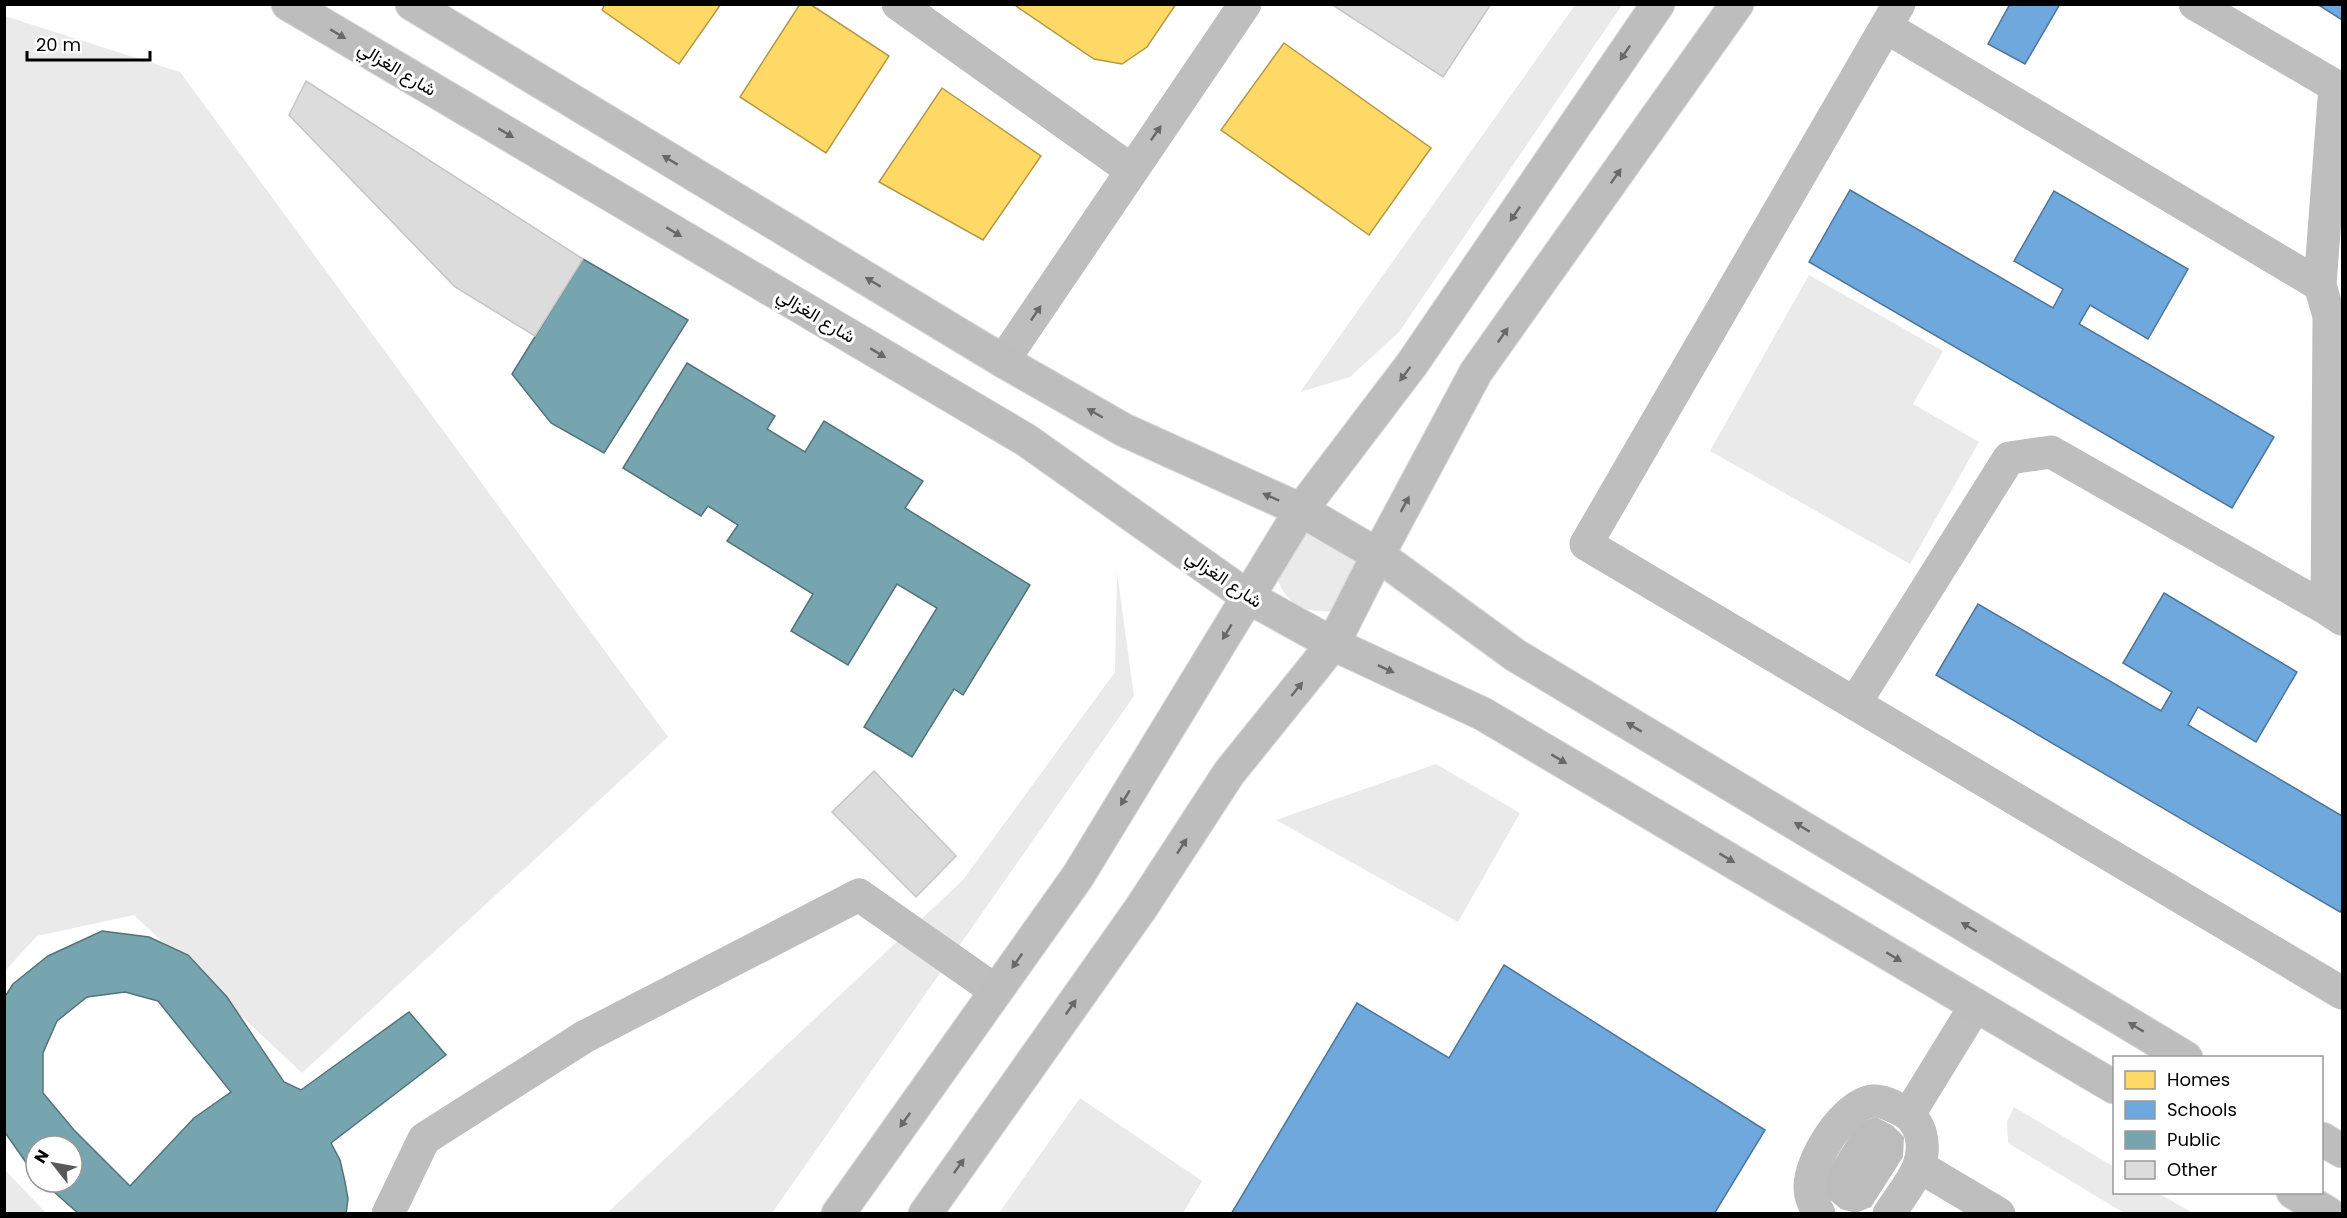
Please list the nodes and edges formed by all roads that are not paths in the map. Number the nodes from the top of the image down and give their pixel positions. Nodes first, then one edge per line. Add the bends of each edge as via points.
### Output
1 (288, 4) edge
2 (412, 4) edge
3 (898, 4) edge
4 (1245, 4) edge
5 (1658, 4) edge
6 (1737, 4) edge
7 (2195, 4) edge
8 (1893, 16) edge
9 (2339, 88) edge
10 (1131, 170) junction
11 (2320, 285) junction
12 (1003, 361) junction
13 (1301, 510) junction
14 (1378, 555) junction
15 (1248, 597) junction
16 (2335, 614) edge
17 (1333, 644) junction
18 (1855, 703) junction
19 (996, 991) junction
20 (2343, 993) edge
21 (1976, 1005) junction
22 (2183, 1056) edge
23 (2113, 1086) edge
24 (1909, 1114) junction
25 (2323, 1139) edge
26 (2343, 1151) edge
27 (1920, 1167) junction
28 (2296, 1194) edge
29 (388, 1214) edge
30 (838, 1214) edge
31 (925, 1214) edge
32 (1819, 1214) edge
33 (1889, 1214) edge
34 (1999, 1214) edge
35 (2329, 1214) edge

1 -> 15 main road, شارع الغزالي via 1026,440
12 -> 2 main road
3 - 10 street
10 -> 4 street
5 -> 13 main road via 1412,364
14 -> 6 main road via 1476,372
7 - 9 street
8 - 11 street
8 - 18 street via 1586,544
9 - 11 street
12 -> 10 street
11 - 16 street via 2329,316
13 -> 12 main road via 1124,430
13 - 14 main road
13 - 15 main road
14 - 17 main road
22 -> 14 main road via 1515,655
15 - 17 main road, شارع الغزالي
15 -> 19 main road via 1078,876
16 - 18 street via 2051,452 2008,458
17 -> 21 main road, شارع الغزالي via 1483,714
31 -> 17 main road via 1141,908 1229,773
18 - 20 street
19 - 29 street via 859,895 584,1037 424,1140
19 -> 30 main road
21 - 23 main road, شارع الغزالي
21 - 24 street
24 - 27 street via 1919,1128 1924,1148
24 - 32 street via 1874,1101 1841,1119 1814,1165 1810,1188
25 - 26 main road
27 - 33 street
27 - 34 street
28 - 35 main road

